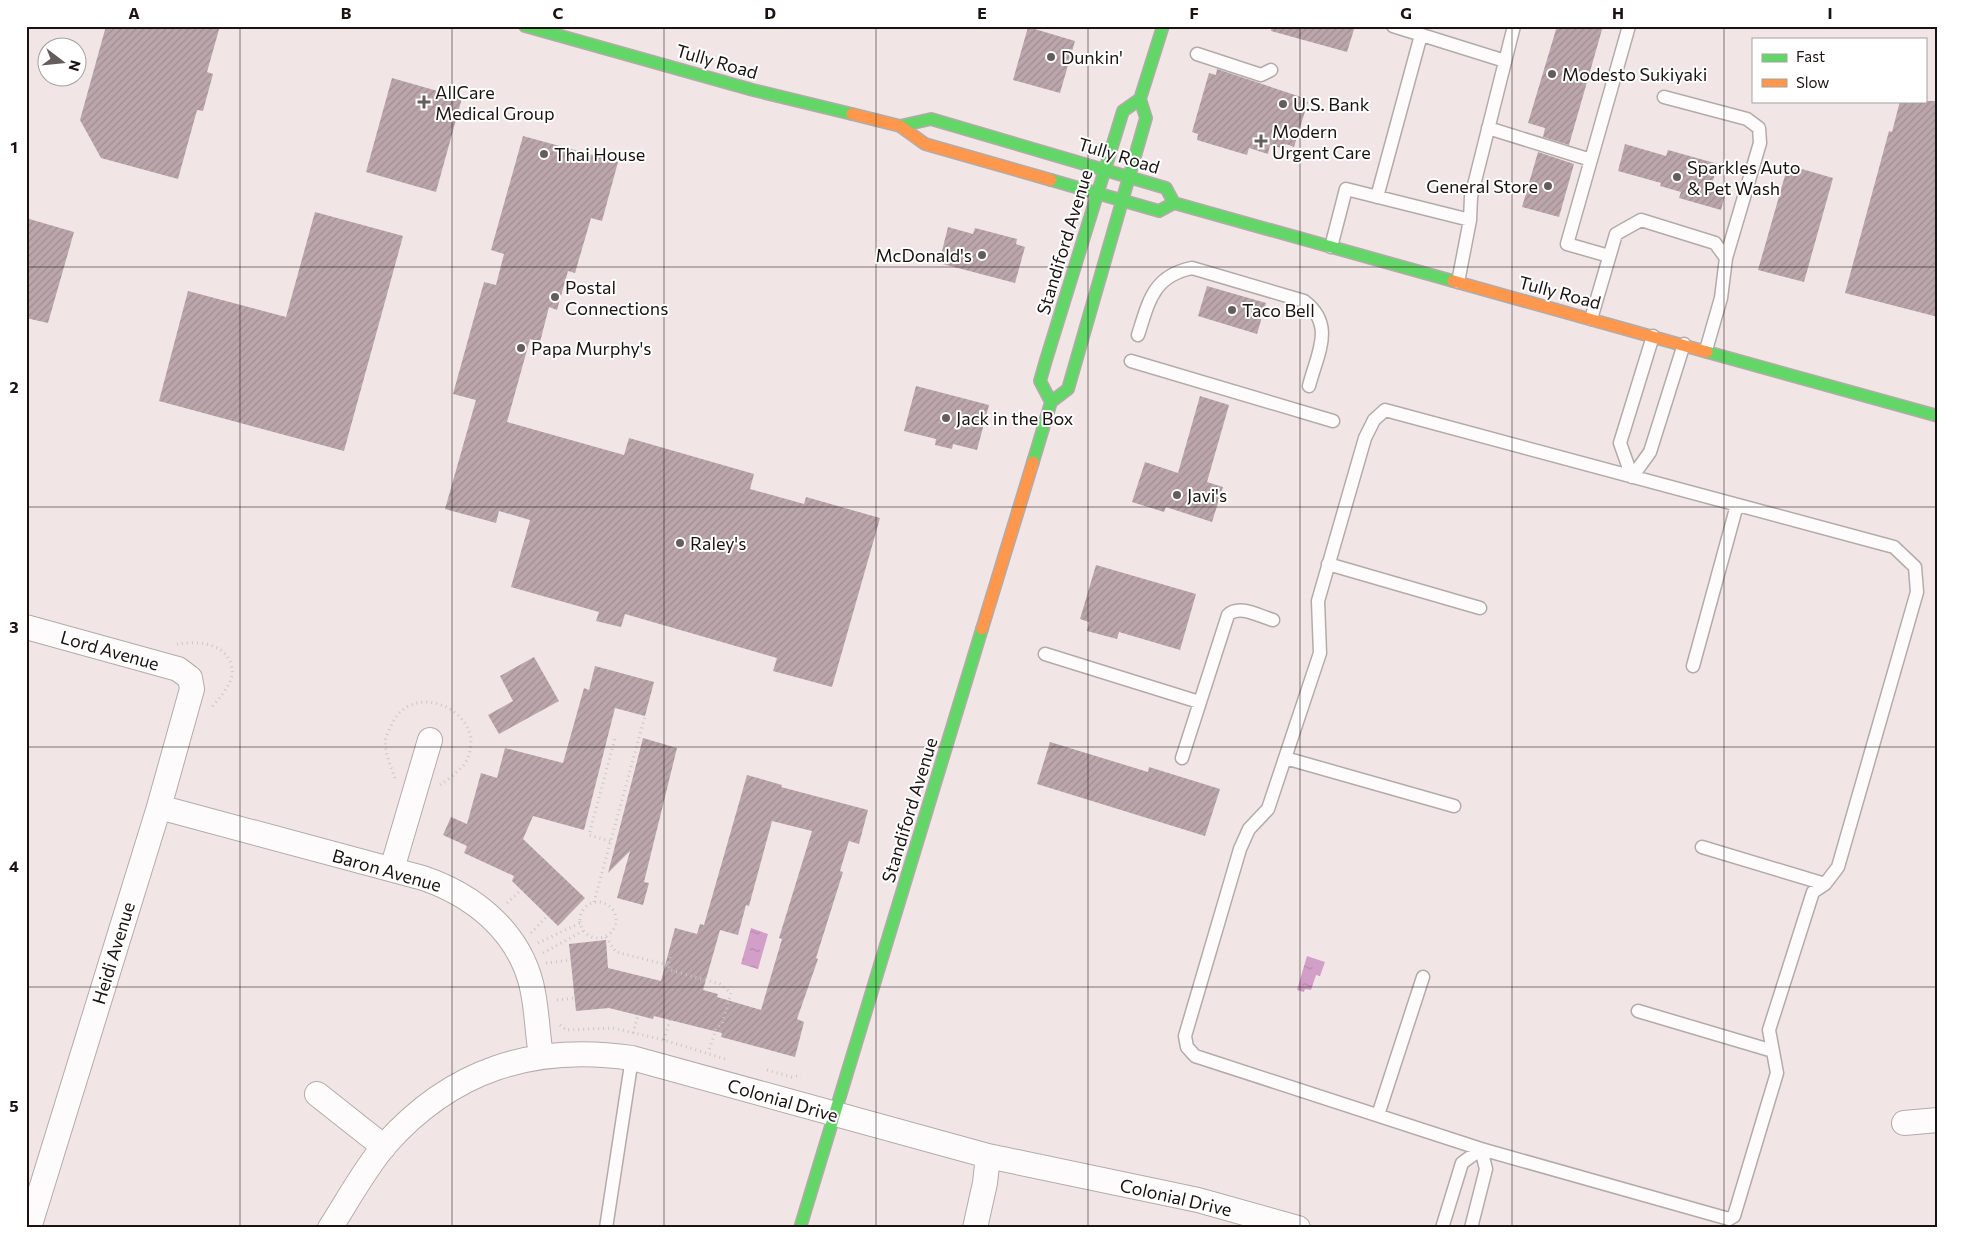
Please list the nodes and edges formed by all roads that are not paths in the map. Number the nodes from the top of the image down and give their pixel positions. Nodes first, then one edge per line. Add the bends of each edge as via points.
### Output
1 (525, 26) edge
2 (1163, 26) edge
3 (1393, 26) edge
4 (1514, 26) edge
5 (1629, 26) edge
6 (1421, 35) junction
7 (1197, 54) dead end
8 (1505, 61) junction
9 (1271, 70) dead end
10 (1664, 97) dead end
11 (1140, 99) junction
12 (900, 126) junction
13 (1488, 128) junction
14 (1591, 160) junction
15 (1105, 169) junction
16 (1130, 176) junction
17 (1097, 193) junction
18 (1377, 197) junction
19 (1123, 200) junction
20 (1174, 203) junction
21 (1470, 220) junction
22 (1331, 247) junction
23 (1609, 256) junction
24 (1726, 258) junction
25 (1458, 282) junction
26 (1591, 319) junction
27 (1138, 335) dead end
28 (1654, 336) junction
29 (1684, 344) junction
30 (1706, 350) junction
31 (1131, 361) dead end
32 (1308, 386) dead end
33 (1051, 402) junction
34 (1938, 416) edge
35 (1332, 421) dead end
36 (1632, 477) junction
37 (1737, 505) junction
38 (1328, 564) junction
39 (1480, 608) dead end
40 (1273, 620) dead end
41 (26, 627) edge
42 (1045, 654) dead end
43 (1693, 666) dead end
44 (190, 678) joint
45 (1200, 702) junction
46 (430, 740) dead end
47 (1182, 758) dead end
48 (1285, 758) junction
49 (159, 806) junction
50 (1454, 806) dead end
51 (1702, 847) dead end
52 (392, 869) junction
53 (1825, 884) junction
54 (1422, 977) dead end
55 (1638, 1011) dead end
56 (1773, 1050) junction
57 (540, 1056) junction
58 (632, 1058) junction
59 (317, 1094) dead end
60 (835, 1114) junction
61 (1378, 1115) junction
62 (1938, 1120) edge
63 (1904, 1123) dead end
64 (384, 1147) junction
65 (1481, 1149) junction
66 (988, 1156) junction
67 (29, 1228) edge
68 (330, 1228) edge
69 (606, 1228) edge
70 (800, 1228) edge
71 (975, 1228) edge
72 (1298, 1228) edge
73 (1442, 1228) edge
74 (1471, 1228) edge

1 - 12 main road, Tully Road via 753,90
2 - 11 main road
3 - 6 lane
4 - 8 lane
5 - 14 lane
6 - 8 lane
6 - 18 lane
7 - 9 lane via 1261,76
8 - 13 lane
10 - 24 lane via 1747,119 1759,128 1760,143
11 - 15 main road, Standiford Avenue via 1123,111
11 - 16 main road via 1146,118
12 - 15 main road, Tully Road via 931,119
12 - 17 main road, Tully Road via 926,144
13 - 14 lane
13 - 21 lane via 1471,197
14 - 23 lane via 1567,244
15 - 16 main road, Tully Road
15 - 17 main road, Standiford Avenue
16 - 19 main road
16 - 20 main road, Tully Road via 1166,188
17 - 19 main road, Tully Road
17 - 33 main road, Standiford Avenue via 1040,381
18 - 21 lane
18 - 22 lane via 1346,189
19 - 20 main road, Tully Road via 1159,211
19 - 33 main road via 1068,389
20 - 22 main road, Tully Road
21 - 25 lane
22 - 25 main road, Tully Road
23 - 24 lane via 1616,234 1641,220 1715,243
23 - 26 lane
24 - 30 lane via 1721,298
25 - 26 main road, Tully Road
26 - 28 main road, Tully Road
27 - 32 lane via 1148,301 1161,280 1176,271 1192,268 1304,301 1321,318 1323,335
28 - 29 main road, Tully Road
28 - 36 lane via 1620,443
29 - 30 main road, Tully Road
29 - 36 lane via 1650,452
30 - 34 main road, Tully Road
31 - 35 lane
33 - 60 main road, Standiford Avenue
36 - 37 lane
36 - 38 lane via 1385,410 1374,420 1365,438
37 - 43 lane
37 - 53 lane via 1894,547 1916,568 1917,592 1838,867
38 - 39 lane
38 - 48 lane via 1318,601 1320,653
40 - 45 lane via 1240,610 1228,615
41 - 44 street, Lord Avenue via 178,669
42 - 45 lane
44 - 49 street, Heidi Avenue via 191,698
45 - 47 lane
46 - 52 street
48 - 50 lane
48 - 61 lane via 1268,809 1249,829 1240,849 1185,1036 1186,1047 1195,1056
49 - 52 street, Baron Avenue
49 - 67 street, Heidi Avenue
51 - 53 lane
52 - 57 street, Baron Avenue via 447,886 471,900 495,920 511,940 531,984
53 - 56 lane via 1813,892 1772,1020 1769,1030
54 - 61 lane
55 - 56 lane
56 - 65 lane via 1777,1073 1734,1216 1729,1218
57 - 58 street, Colonial Drive via 604,1054
57 - 64 street, Colonial Drive via 489,1070 460,1084 432,1101
58 - 60 street, Colonial Drive
58 - 69 lane
59 - 64 street
60 - 66 street, Colonial Drive
60 - 70 main road, Standiford Avenue
61 - 65 lane
62 - 63 street
64 - 68 street, Colonial Drive
65 - 73 lane via 1462,1163
65 - 74 lane via 1486,1169
66 - 71 street via 986,1183
66 - 72 street, Colonial Drive via 1198,1200

